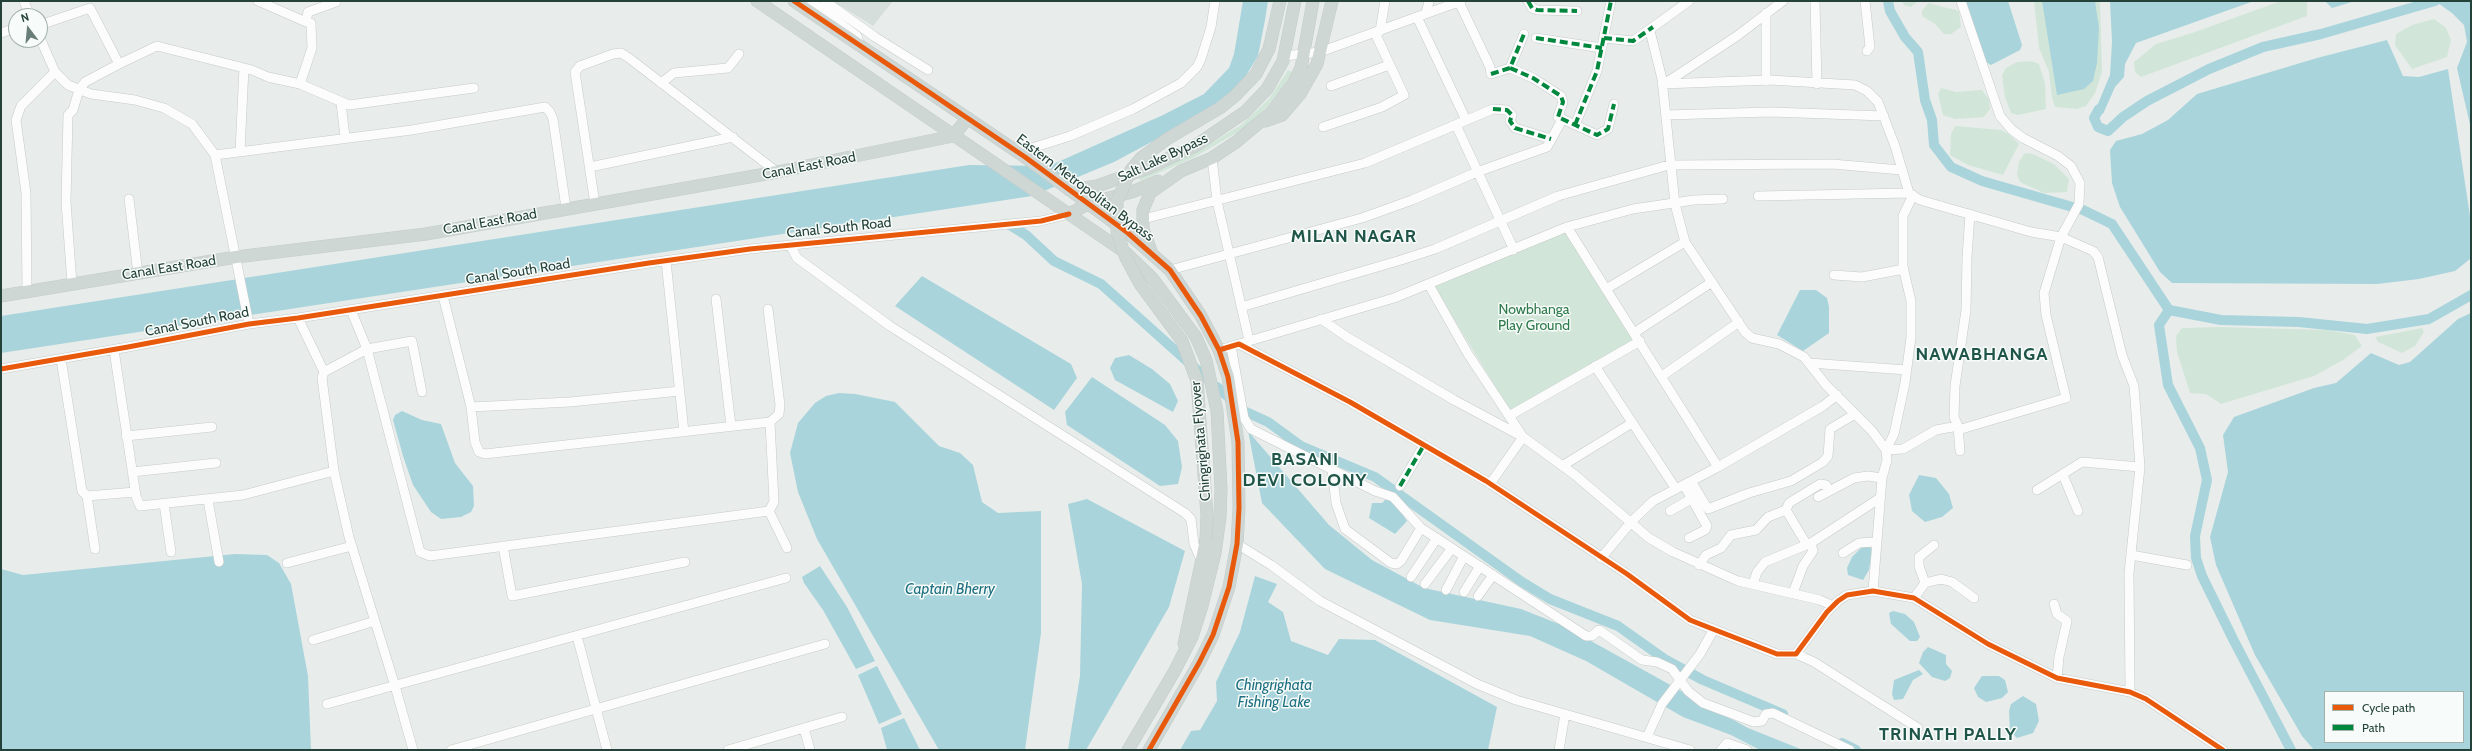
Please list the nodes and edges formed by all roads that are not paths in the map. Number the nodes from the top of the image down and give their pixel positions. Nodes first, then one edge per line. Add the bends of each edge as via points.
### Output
1 (258, 1) edge
2 (757, 1) edge
3 (794, 1) edge
4 (811, 1) edge
5 (825, 1) edge
6 (1215, 1) edge
7 (1280, 1) edge
8 (1295, 1) edge
9 (1314, 1) edge
10 (1332, 1) edge
11 (1385, 1) edge
12 (1429, 1) edge
13 (1460, 1) edge
14 (1528, 1) edge
15 (1611, 1) edge
16 (1689, 1) edge
17 (1783, 1) edge
18 (1815, 1) edge
19 (1864, 1) edge
20 (1961, 1) edge
21 (336, 2) dead end
22 (93, 5) edge
23 (1577, 11) dead end
24 (1426, 13) junction
25 (1766, 13) junction
26 (1417, 17) junction
27 (48, 22) edge
28 (311, 23) dead end
29 (1652, 27) junction
30 (1377, 32) junction
31 (1524, 34) dead end
32 (1536, 38) dead end
33 (1604, 38) junction
34 (860, 46) junction
35 (44, 48) edge
36 (1602, 48) junction
37 (1867, 51) dead end
38 (1320, 52) junction
39 (739, 54) dead end
40 (1304, 55) junction
41 (1285, 56) junction
42 (119, 64) junction
43 (1389, 64) junction
44 (244, 68) junction
45 (1510, 68) junction
46 (928, 70) dead end
47 (55, 72) junction
48 (1766, 81) junction
49 (661, 83) junction
50 (300, 84) junction
51 (1662, 84) junction
52 (1817, 84) junction
53 (1332, 86) dead end
54 (474, 88) dead end
55 (79, 90) junction
56 (341, 103) junction
57 (1614, 104) dead end
58 (1666, 116) junction
59 (1884, 116) junction
60 (968, 118) junction
61 (1466, 120) junction
62 (1562, 120) junction
63 (1262, 122) junction
64 (1456, 125) junction
65 (1575, 125) junction
66 (1323, 127) dead end
67 (953, 136) junction
68 (344, 137) junction
69 (733, 137) junction
70 (1551, 139) junction
71 (1013, 149) junction
72 (240, 151) junction
73 (215, 155) junction
74 (1212, 158) junction
75 (1669, 165) junction
76 (590, 167) junction
77 (1901, 170) junction
78 (1181, 171) junction
79 (777, 172) junction
80 (1477, 172) junction
81 (1064, 187) junction
82 (1911, 194) junction
83 (1758, 196) dead end
84 (129, 199) dead end
85 (1723, 199) dead end
86 (1217, 201) junction
87 (1090, 203) junction
88 (595, 204) junction
89 (1056, 204) junction
90 (1674, 204) junction
91 (566, 208) junction
92 (1070, 214) junction
93 (1970, 214) junction
94 (1143, 219) junction
95 (1041, 221) junction
96 (1499, 221) junction
97 (1567, 227) junction
98 (2061, 237) junction
99 (1685, 242) junction
100 (790, 245) junction
101 (1514, 250) junction
102 (1151, 252) junction
103 (1228, 254) junction
104 (666, 261) junction
105 (237, 262) junction
106 (1904, 269) junction
107 (1170, 270) junction
108 (138, 274) junction
109 (1834, 275) dead end
110 (1712, 282) junction
111 (72, 284) junction
112 (1429, 285) junction
113 (1606, 289) junction
114 (27, 291) junction
115 (1, 296) edge
116 (443, 296) junction
117 (716, 299) dead end
118 (1241, 307) junction
119 (768, 309) dead end
120 (351, 310) junction
121 (298, 318) junction
122 (1321, 319) junction
123 (248, 321) junction
124 (1739, 322) junction
125 (1634, 333) junction
126 (1249, 340) junction
127 (1640, 341) junction
128 (1230, 347) junction
129 (367, 349) junction
130 (114, 350) junction
131 (61, 359) junction
132 (1809, 363) junction
133 (1595, 366) junction
134 (1, 369) edge
135 (1907, 370) junction
136 (324, 372) junction
137 (1662, 376) junction
138 (1232, 378) junction
139 (680, 391) junction
140 (422, 392) dead end
141 (1837, 395) junction
142 (471, 407) junction
143 (1855, 414) junction
144 (1509, 416) junction
145 (770, 422) junction
146 (1632, 423) junction
147 (731, 426) junction
148 (212, 427) dead end
149 (1958, 428) junction
150 (684, 432) junction
151 (126, 436) junction
152 (1523, 437) junction
153 (1424, 445) junction
154 (1886, 450) junction
155 (1960, 451) dead end
156 (216, 463) dead end
157 (1562, 466) junction
158 (1718, 467) junction
159 (2140, 467) junction
160 (1332, 470) junction
161 (334, 471) junction
162 (132, 472) junction
163 (2063, 475) junction
164 (1882, 478) junction
165 (1688, 483) junction
166 (1490, 484) junction
167 (1400, 486) dead end
168 (1676, 489) junction
169 (1829, 490) junction
170 (2037, 490) dead end
171 (135, 492) junction
172 (87, 496) junction
173 (1818, 497) dead end
174 (1880, 498) junction
175 (1691, 499) junction
176 (208, 500) junction
177 (164, 504) junction
178 (1786, 510) junction
179 (770, 511) junction
180 (1670, 511) dead end
181 (2078, 511) dead end
182 (1632, 521) junction
183 (1421, 528) junction
184 (1437, 538) junction
185 (1690, 538) dead end
186 (1238, 540) junction
187 (1211, 541) junction
188 (1876, 542) junction
189 (1809, 544) junction
190 (1934, 545) dead end
191 (352, 546) junction
192 (503, 546) junction
193 (787, 548) dead end
194 (1452, 548) junction
195 (95, 549) dead end
196 (171, 552) dead end
197 (1843, 553) dead end
198 (2131, 555) junction
199 (1464, 556) junction
200 (1601, 558) junction
201 (219, 562) dead end
202 (684, 562) dead end
203 (1202, 562) junction
204 (287, 563) dead end
205 (1699, 565) junction
206 (1480, 566) junction
207 (2187, 566) dead end
208 (1493, 575) junction
209 (1411, 577) dead end
210 (786, 578) dead end
211 (1425, 584) dead end
212 (1753, 584) junction
213 (1925, 584) junction
214 (1446, 590) dead end
215 (1873, 591) junction
216 (1464, 592) dead end
217 (1793, 593) junction
218 (1478, 596) dead end
219 (1914, 598) junction
220 (1974, 598) dead end
221 (2054, 604) dead end
222 (1833, 606) junction
223 (375, 621) junction
224 (1714, 629) junction
225 (577, 636) junction
226 (313, 640) dead end
227 (825, 644) dead end
228 (1796, 654) junction
229 (1183, 655) junction
230 (1681, 678) junction
231 (2057, 678) junction
232 (395, 686) junction
233 (2130, 692) junction
234 (327, 704) dead end
235 (596, 709) junction
236 (1565, 714) junction
237 (842, 717) dead end
238 (804, 728) junction
239 (1918, 728) dead end
240 (1647, 737) junction
241 (1658, 741) junction
242 (413, 750) edge
243 (451, 750) edge
244 (607, 750) edge
245 (728, 750) edge
246 (810, 750) edge
247 (1128, 750) edge
248 (1149, 750) edge
249 (1558, 750) edge
250 (1656, 750) edge
251 (1690, 750) edge
252 (1721, 750) edge
253 (1747, 750) edge
254 (1850, 750) edge
255 (2223, 750) edge

1 - 21 street via 306,22 308,12
2 - 67 main road, Eastern Metropolitan Bypass
3 - 34 main road, Eastern Metropolitan Bypass
4 - 34 street via 857,36
5 - 46 street via 875,37
6 - 71 street via 1211,27 1201,59 1197,67 1180,83 1133,109 1070,136 1032,148
7 - 187 main road, Chingrighata Flyover, bridge via 1269,49 1256,74 1220,108 1167,139 1141,158 1131,170 1118,200 1118,232 1125,256 1140,284 1182,341 1197,381
8 - 41 main road, Salt Lake Bypass
9 - 40 main road, Salt Lake Bypass
10 - 38 main road, Salt Lake Bypass
11 - 30 street
12 - 24 street
13 - 24 street
13 - 45 street via 1491,74
14 - 23 street via 1532,8 1537,10
15 - 33 street
16 - 29 street
17 - 25 street
18 - 52 street
19 - 37 street via 1870,47
20 - 98 street via 2000,116 2017,134 2071,166 2080,183 2079,204
22 - 27 street
22 - 42 street
24 - 26 street
25 - 48 street
25 - 51 street via 1737,36
26 - 30 street
26 - 61 street
28 - 50 street via 312,48
29 - 33 street via 1633,41
29 - 51 street via 1651,35
30 - 38 street
30 - 43 street
31 - 45 street
32 - 36 street
33 - 36 street
34 - 60 main road, Eastern Metropolitan Bypass
35 - 47 street
36 - 65 street via 1597,72
38 - 40 street
38 - 63 main road, Salt Lake Bypass via 1317,64 1300,94 1282,115
39 - 49 street via 728,68 674,74
40 - 41 street
40 - 63 main road, Salt Lake Bypass via 1293,84
41 - 81 main road, Salt Lake Bypass via 1277,75 1258,100 1211,137 1127,176 1097,186
42 - 44 street via 157,46
42 - 55 street via 85,82
43 - 53 street
43 - 66 street via 1404,95 1382,106
44 - 50 street via 268,77
44 - 72 street
45 - 62 street via 1533,78 1561,96 1563,102 1558,117
47 - 55 street via 68,85
47 - 114 street via 21,106 16,120 26,193
48 - 51 street
48 - 52 street
49 - 69 street
49 - 76 street via 621,53 580,66 575,72
50 - 56 street
51 - 58 street
52 - 59 street via 1855,85 1867,91 1878,102
54 - 56 street via 349,105
55 - 73 street via 164,108 192,124
55 - 111 street via 66,126 66,202
56 - 68 street
57 - 65 street via 1608,129 1603,133 1597,134
58 - 59 street via 1771,112
58 - 75 street
59 - 77 street
60 - 67 main road
60 - 71 main road, Eastern Metropolitan Bypass
61 - 64 street
61 - 70 street via 1500,108 1512,115 1510,121 1515,128
62 - 65 street
62 - 70 street
63 - 74 main road, Salt Lake Bypass
64 - 80 street
64 - 86 street via 1365,163
67 - 79 main road, Canal East Road
67 - 89 main road, Eastern Metropolitan Bypass
68 - 72 street
68 - 91 street via 412,130 545,107 553,119
69 - 76 street
69 - 79 street
70 - 80 street via 1547,147
71 - 81 main road, Eastern Metropolitan Bypass
72 - 73 street
73 - 105 street
74 - 78 main road, Salt Lake Bypass
74 - 86 street
75 - 77 street via 1832,164
75 - 90 street
75 - 96 street via 1591,185
76 - 88 street
77 - 82 street
78 - 87 main road via 1132,192
78 - 94 main road, Salt Lake Bypass via 1150,193 1145,201
79 - 88 main road, Canal East Road
80 - 96 street
80 - 103 street via 1362,218
81 - 87 main road, Eastern Metropolitan Bypass
81 - 89 main road
82 - 83 street
82 - 93 street via 1920,200
82 - 106 street via 1903,216
84 - 108 street
85 - 90 street
86 - 94 street
86 - 103 street
87 - 92 main road
87 - 102 main road, Eastern Metropolitan Bypass
88 - 91 main road, Canal East Road
89 - 92 main road, Eastern Metropolitan Bypass
89 - 95 street
90 - 97 street via 1633,209
90 - 99 street
91 - 105 main road, Canal East Road via 426,234
92 - 95 street, Canal South Road
92 - 187 main road, Eastern Metropolitan Bypass via 1126,253 1149,274 1196,337 1208,366 1217,411 1221,490
93 - 98 street via 2031,232
93 - 149 street via 1966,310 1955,386 1954,417
94 - 102 main road, Salt Lake Bypass via 1143,229
95 - 100 street, Canal South Road
96 - 101 street
96 - 118 street via 1435,249
97 - 101 street
97 - 113 street
98 - 149 street via 2044,293 2044,302 2066,398
98 - 159 street via 2093,252 2098,257 2122,354 2134,386
99 - 110 street
99 - 113 street
100 - 104 street, Canal South Road
100 - 203 street via 797,258 890,326 1185,513 1191,519 1194,544
101 - 112 street
102 - 107 main road, Eastern Metropolitan Bypass
103 - 107 street
103 - 118 street
104 - 116 street, Canal South Road
104 - 139 street
105 - 108 main road, Canal East Road
105 - 123 street
106 - 109 street via 1862,277
106 - 135 street via 1910,301 1911,337
107 - 128 main road, Eastern Metropolitan Bypass via 1201,316
108 - 111 main road, Canal East Road
110 - 124 street
110 - 125 street
111 - 114 main road, Canal East Road
112 - 122 street
112 - 144 street via 1468,354
113 - 125 street
114 - 115 main road, Canal East Road
116 - 120 street, Canal South Road
116 - 142 street
117 - 147 street
118 - 126 street
119 - 145 street via 780,405 779,414
120 - 121 street, Canal South Road
120 - 129 street
121 - 123 street, Canal South Road
121 - 136 street
122 - 126 street
122 - 152 street via 1346,337
123 - 130 street, Canal South Road
124 - 132 street via 1752,338 1780,344 1797,352
124 - 137 street
125 - 127 street
126 - 128 street
127 - 133 street
127 - 137 street
128 - 138 main road, Eastern Metropolitan Bypass
128 - 153 street via 1350,402
129 - 136 street
129 - 140 street via 412,341
129 - 192 street via 420,552 430,556
130 - 131 street, Canal South Road
130 - 151 street
131 - 134 street, Canal South Road
131 - 172 street via 82,491
132 - 135 street
132 - 141 street
133 - 144 street
133 - 146 street
135 - 154 street via 1894,434
136 - 161 street via 322,378
137 - 158 street
138 - 160 street via 1244,418 1251,429
138 - 186 main road, Eastern Metropolitan Bypass via 1238,442
139 - 142 street via 570,402
139 - 150 street
141 - 143 street
141 - 158 street via 1823,406
142 - 150 street via 475,442 479,452 485,454
143 - 154 street
143 - 165 street via 1830,429 1828,456 1823,462 1791,481 1749,493 1708,509
144 - 152 street
145 - 147 street
145 - 179 street via 774,502
146 - 157 street
146 - 168 street
147 - 150 street
148 - 151 street
149 - 154 street via 1936,430 1903,449
149 - 155 street
151 - 162 street
152 - 157 street
152 - 166 street
153 - 166 street
153 - 167 street
154 - 164 street via 1887,460
156 - 162 street
157 - 182 street
158 - 165 street
159 - 163 street via 2082,462
159 - 198 street
160 - 183 street via 1393,498
160 - 183 street via 1336,503 1345,528 1391,563 1397,564 1401,561
161 - 176 street via 243,495
161 - 191 street
162 - 171 street
163 - 170 street
163 - 181 street
164 - 169 street via 1861,477
164 - 174 street
165 - 168 street
165 - 175 street
166 - 200 street
168 - 182 street via 1653,501
169 - 173 street
169 - 178 street via 1826,485 1820,484 1789,503
171 - 172 street
171 - 177 street via 140,506
172 - 195 street
174 - 188 street
174 - 189 street
175 - 180 street
175 - 185 street via 1706,526 1705,530
176 - 177 street
176 - 201 street
177 - 196 street
178 - 189 street
178 - 205 street via 1768,517 1756,530 1731,535 1721,548 1706,555
179 - 192 street
179 - 193 street
182 - 200 street
182 - 205 street via 1649,538
183 - 184 street
184 - 194 street
184 - 209 street
186 - 236 street via 1320,601 1455,673 1516,700
186 - 248 main road, Eastern Metropolitan Bypass via 1229,587 1213,635
187 - 203 main road, Eastern Metropolitan Bypass
187 - 229 main road, Eastern Metropolitan Bypass via 1202,606
188 - 197 street via 1859,543
188 - 215 street
189 - 212 street via 1765,562 1757,572
189 - 217 street via 1813,551 1803,566
190 - 213 street via 1919,557
191 - 204 street
191 - 223 street
192 - 202 street via 512,596
194 - 199 street
194 - 211 street
198 - 207 street
198 - 233 street
199 - 206 street
199 - 214 street
200 - 224 street via 1690,620
203 - 229 main road, Eastern Metropolitan Bypass via 1193,609 1186,629
205 - 212 street via 1738,581
206 - 208 street
206 - 216 street
208 - 218 street
208 - 230 street via 1586,636 1592,636 1598,630 1642,660 1657,662
210 - 225 street
212 - 217 street
213 - 219 street
213 - 220 street via 1941,579 1952,582
215 - 219 street
215 - 222 street via 1847,595
217 - 222 street
219 - 231 street via 1988,644
221 - 231 street via 2057,614 2067,621
222 - 228 street via 1810,632
223 - 226 street
223 - 232 street
224 - 228 street via 1777,654
224 - 230 street via 1706,645
225 - 232 street
225 - 235 street
227 - 235 street
228 - 239 street via 1814,662
229 - 247 main road, Eastern Metropolitan Bypass
230 - 240 street via 1662,704
230 - 254 street via 1695,698 1703,703 1754,722 1762,721 1766,714 1773,713
231 - 233 street
232 - 234 street
232 - 242 street
233 - 255 street via 2146,699
235 - 243 street
235 - 244 street
236 - 240 street
236 - 249 street
237 - 238 street
238 - 245 street
238 - 246 street
240 - 241 street
241 - 250 street
241 - 251 street
252 - 253 street via 1727,743

